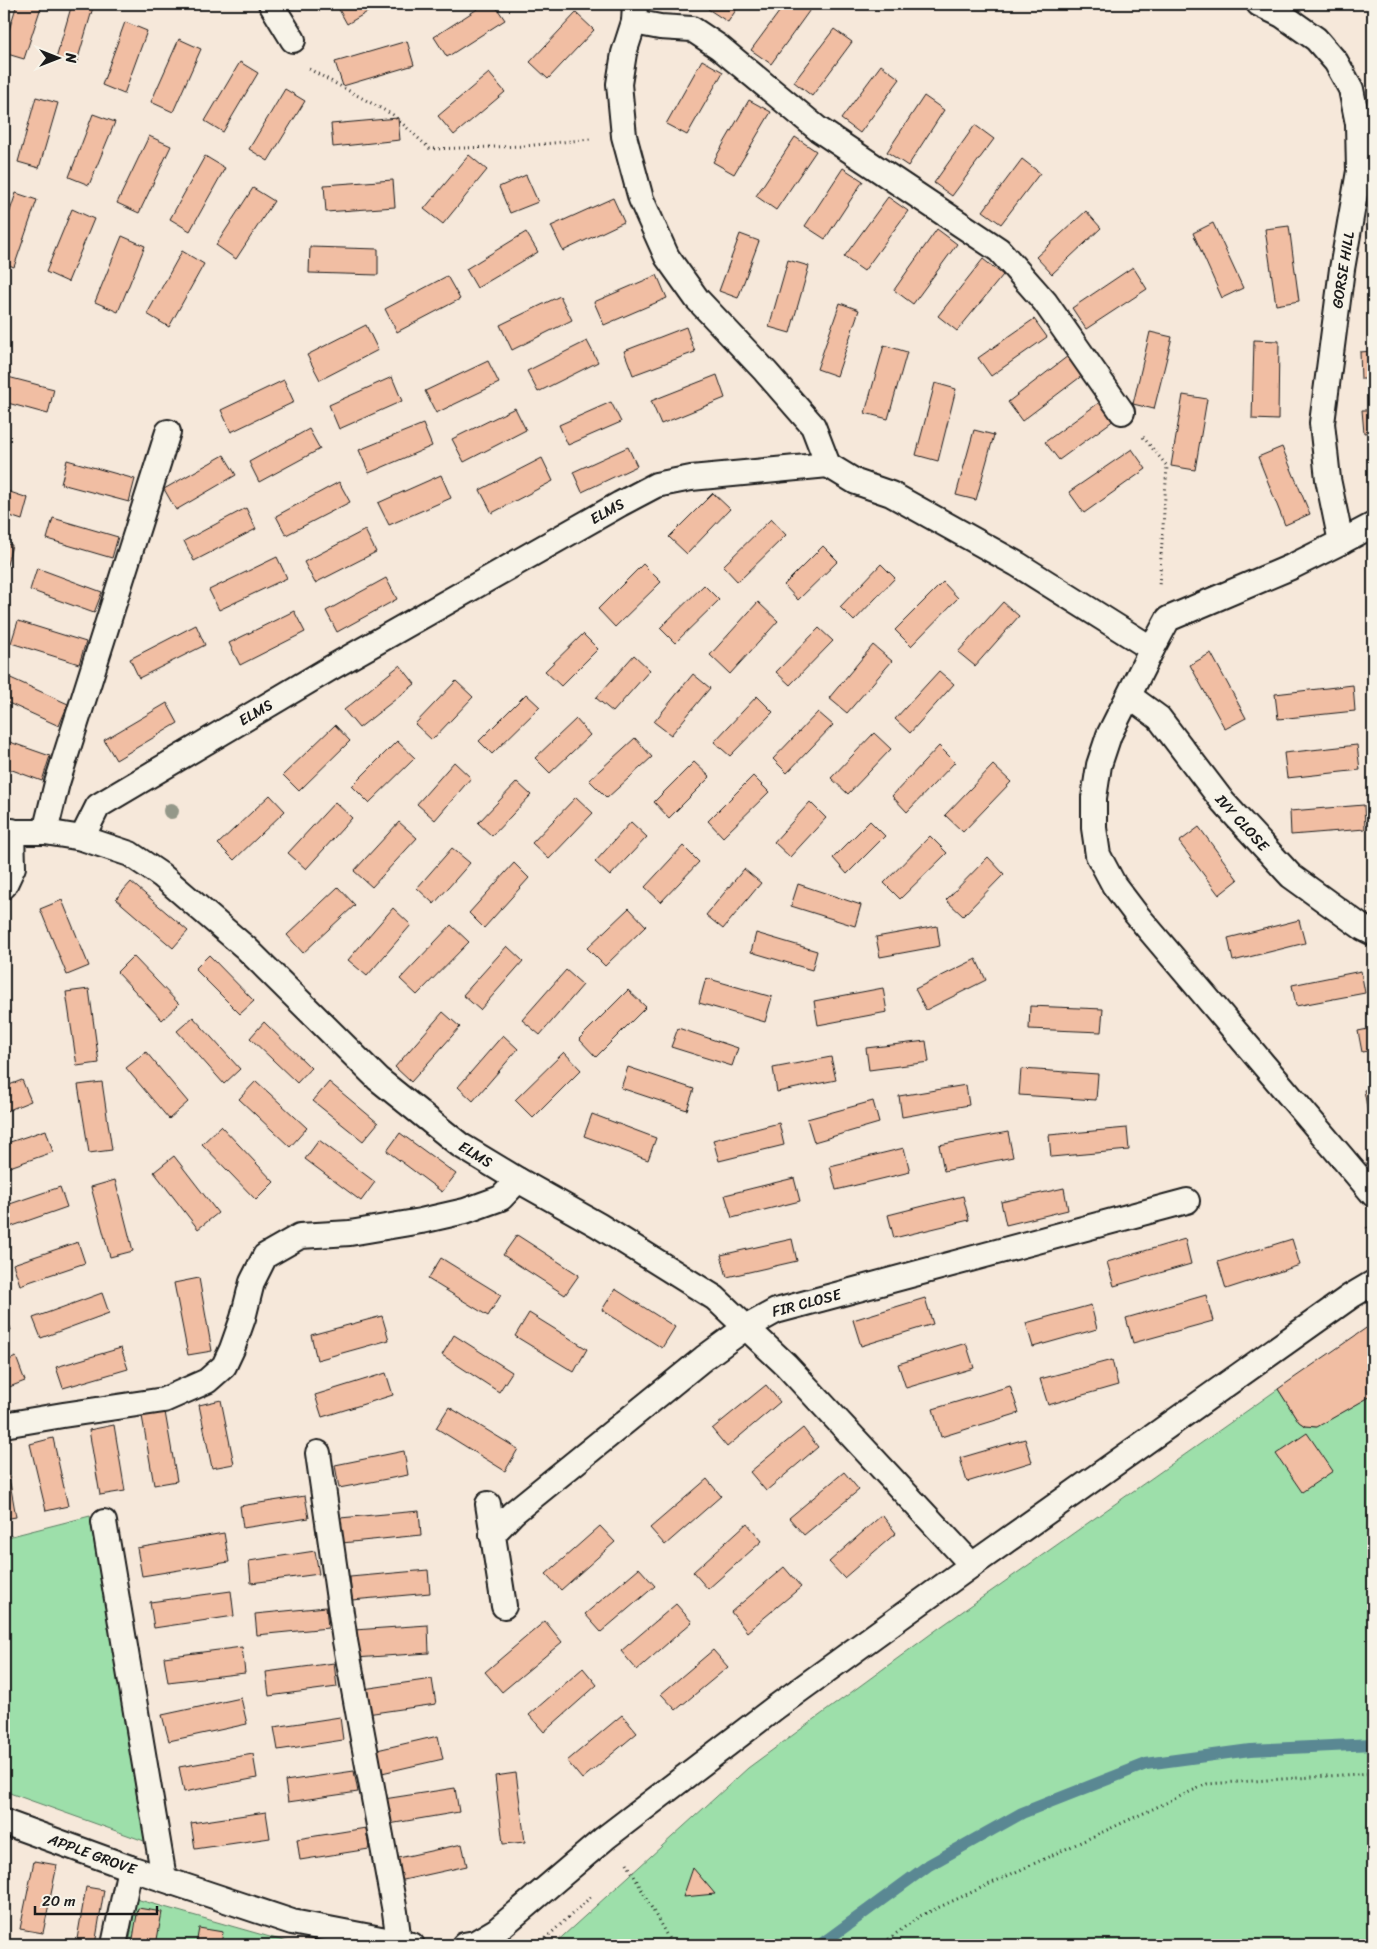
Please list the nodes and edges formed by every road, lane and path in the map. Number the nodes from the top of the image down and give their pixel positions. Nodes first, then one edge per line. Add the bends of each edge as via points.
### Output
1 (271, 4) edge
2 (1259, 4) edge
3 (634, 13) edge
4 (293, 40) joint
5 (624, 136) junction
6 (1122, 412) joint
7 (168, 432) dead end
8 (828, 465) junction
9 (1373, 525) edge
10 (1341, 542) junction
11 (1168, 619) junction
12 (1152, 649) junction
13 (1129, 696) junction
14 (8, 831) edge
15 (45, 832) junction
16 (82, 838) junction
17 (4, 886) edge
18 (1373, 932) edge
19 (518, 1180) junction
20 (1373, 1194) edge
21 (1187, 1201) dead end
22 (1373, 1283) edge
23 (745, 1328) junction
24 (4, 1425) edge
25 (318, 1453) dead end
26 (488, 1504) dead end
27 (104, 1522) dead end
28 (492, 1536) junction
29 (972, 1565) junction
30 (504, 1606) dead end
31 (1373, 1773) edge
32 (4, 1822) edge
33 (605, 1838) junction
34 (130, 1868) junction
35 (164, 1878) junction
36 (405, 1943) edge
37 (114, 1945) edge
38 (464, 1945) edge
39 (672, 1945) edge
40 (880, 1945) edge

1 - 4 lane
2 - 10 lane, GORSE HILL via 1316,38 1336,62 1351,89 1358,124 1359,171 1342,268 1322,423 1328,479
3 - 5 lane via 619,84
3 - 6 lane via 660,27 692,29 719,47 818,128 1000,250 1045,302
4 - 5 path via 308,68 393,115 430,148 525,146
5 - 8 lane via 641,198 667,257 697,299 813,426
6 - 11 path via 1167,466 1159,591
7 - 15 lane via 57,783
8 - 12 lane via 856,482 891,494 1016,564
8 - 16 lane, ELMS via 691,478 656,485 329,669 98,806
9 - 10 lane
10 - 11 lane via 1291,567
11 - 12 lane
12 - 13 lane
13 - 18 lane, IVY CLOSE via 1159,718 1223,802 1290,876
13 - 20 lane via 1098,765 1094,798 1098,856 1114,885 1136,914
14 - 15 lane, ELMS
14 - 17 lane via 13,867
15 - 16 lane, ELMS
16 - 19 lane, ELMS via 130,854 161,875 246,948 378,1079 460,1146
19 - 23 lane, ELMS via 598,1225 714,1298
19 - 24 lane via 501,1198 465,1211 350,1233 300,1236 265,1256 252,1282 232,1349 224,1366 207,1381 164,1400
21 - 23 lane, FIR CLOSE via 776,1311
22 - 29 lane
23 - 28 lane, FIR CLOSE via 513,1513
23 - 29 lane, ELMS via 786,1365
25 - 36 lane via 345,1641 395,1912
26 - 28 lane
27 - 35 lane
28 - 30 lane
29 - 33 lane via 776,1707
31 - 40 path via 1206,1784 920,1916
32 - 34 lane, APPLE GROVE
33 - 38 lane via 496,1930 475,1943
33 - 39 path via 631,1867
34 - 35 lane, APPLE GROVE
34 - 37 lane
35 - 36 lane, APPLE GROVE via 292,1922

